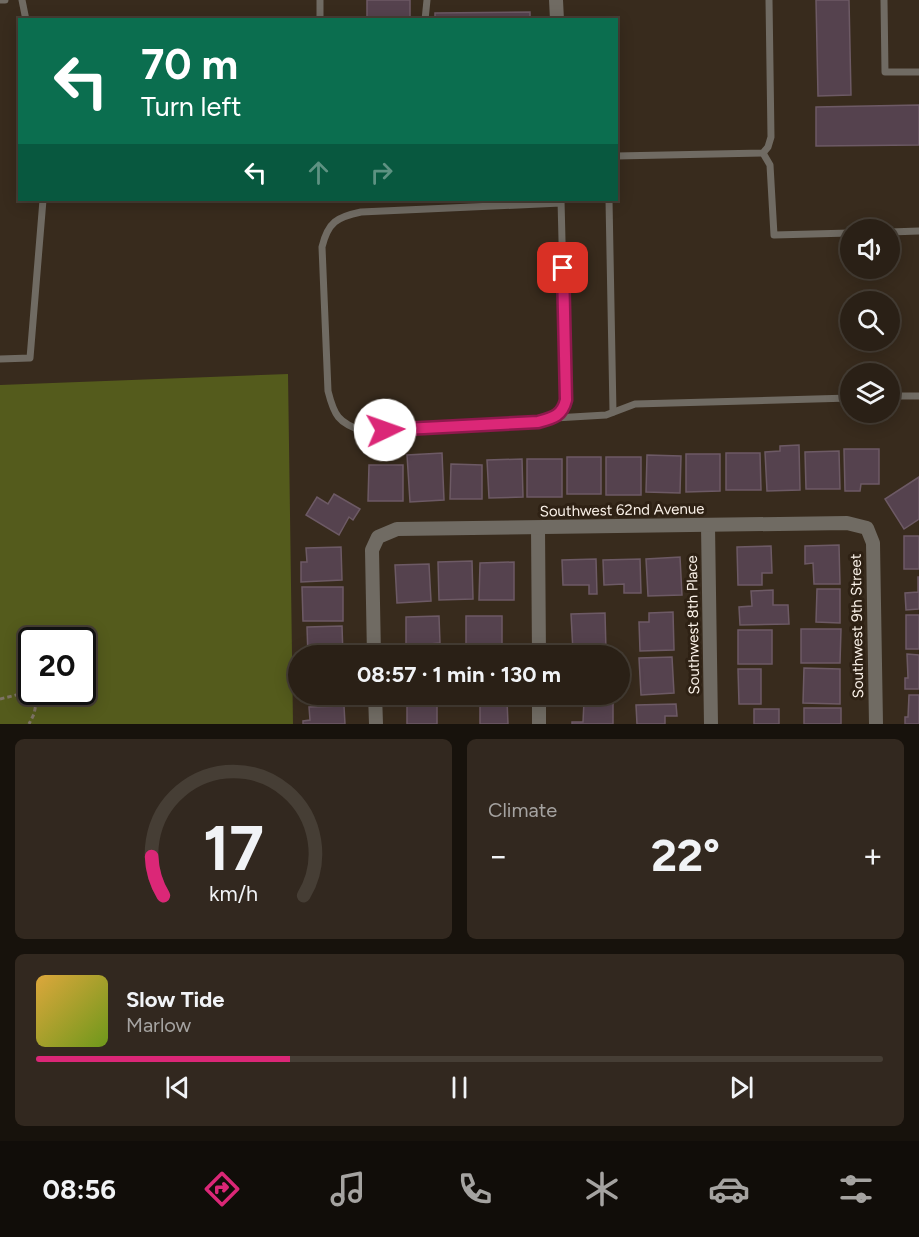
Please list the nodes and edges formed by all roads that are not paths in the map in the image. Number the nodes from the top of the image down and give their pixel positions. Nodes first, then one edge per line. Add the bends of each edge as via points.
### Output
1 (0, 0) edge
2 (5, 0) edge
3 (22, 0) edge
4 (320, 0) edge
5 (427, 0) edge
6 (556, 0) edge
7 (769, 0) edge
8 (884, 0) edge
9 (26, 18) edge
10 (320, 18) edge
11 (425, 18) edge
12 (556, 18) edge
13 (919, 72) edge
14 (763, 153) junction
15 (618, 156) edge
16 (43, 201) edge
17 (561, 201) edge
18 (609, 201) edge
19 (512, 202) edge
20 (919, 231) edge
21 (900, 232) edge
22 (840, 233) edge
23 (0, 359) edge
24 (900, 396) edge
25 (919, 396) edge
26 (840, 398) edge
27 (613, 412) junction
28 (555, 418) junction
29 (708, 525) junction
30 (538, 528) junction
31 (867, 528) joint
32 (374, 645) edge
33 (538, 645) edge
34 (375, 705) edge
35 (539, 705) edge
36 (376, 724) edge
37 (539, 724) edge
38 (711, 724) edge
39 (876, 724) edge

1 - 2 lane
3 - 9 lane
4 - 10 lane
5 - 11 lane
6 - 12 street
7 - 14 lane via 771,138
8 - 13 lane via 885,72
14 - 15 lane
14 - 22 lane via 770,165 774,235
16 - 23 lane via 30,358
17 - 19 lane
17 - 28 lane via 566,400
18 - 27 lane
19 - 28 lane via 361,212 335,220 322,247 328,391 340,421 363,431
20 - 21 lane
24 - 25 lane
26 - 27 lane via 635,405
27 - 28 lane
29 - 30 street, Southwest 62nd Avenue
29 - 31 street, Southwest 62nd Avenue via 847,523
29 - 38 street, Southwest 8th Place
30 - 32 street, Southwest 62nd Avenue via 397,529 378,537 372,550
30 - 33 street
31 - 39 street, Southwest 9th Street via 873,543
34 - 36 street
35 - 37 street

